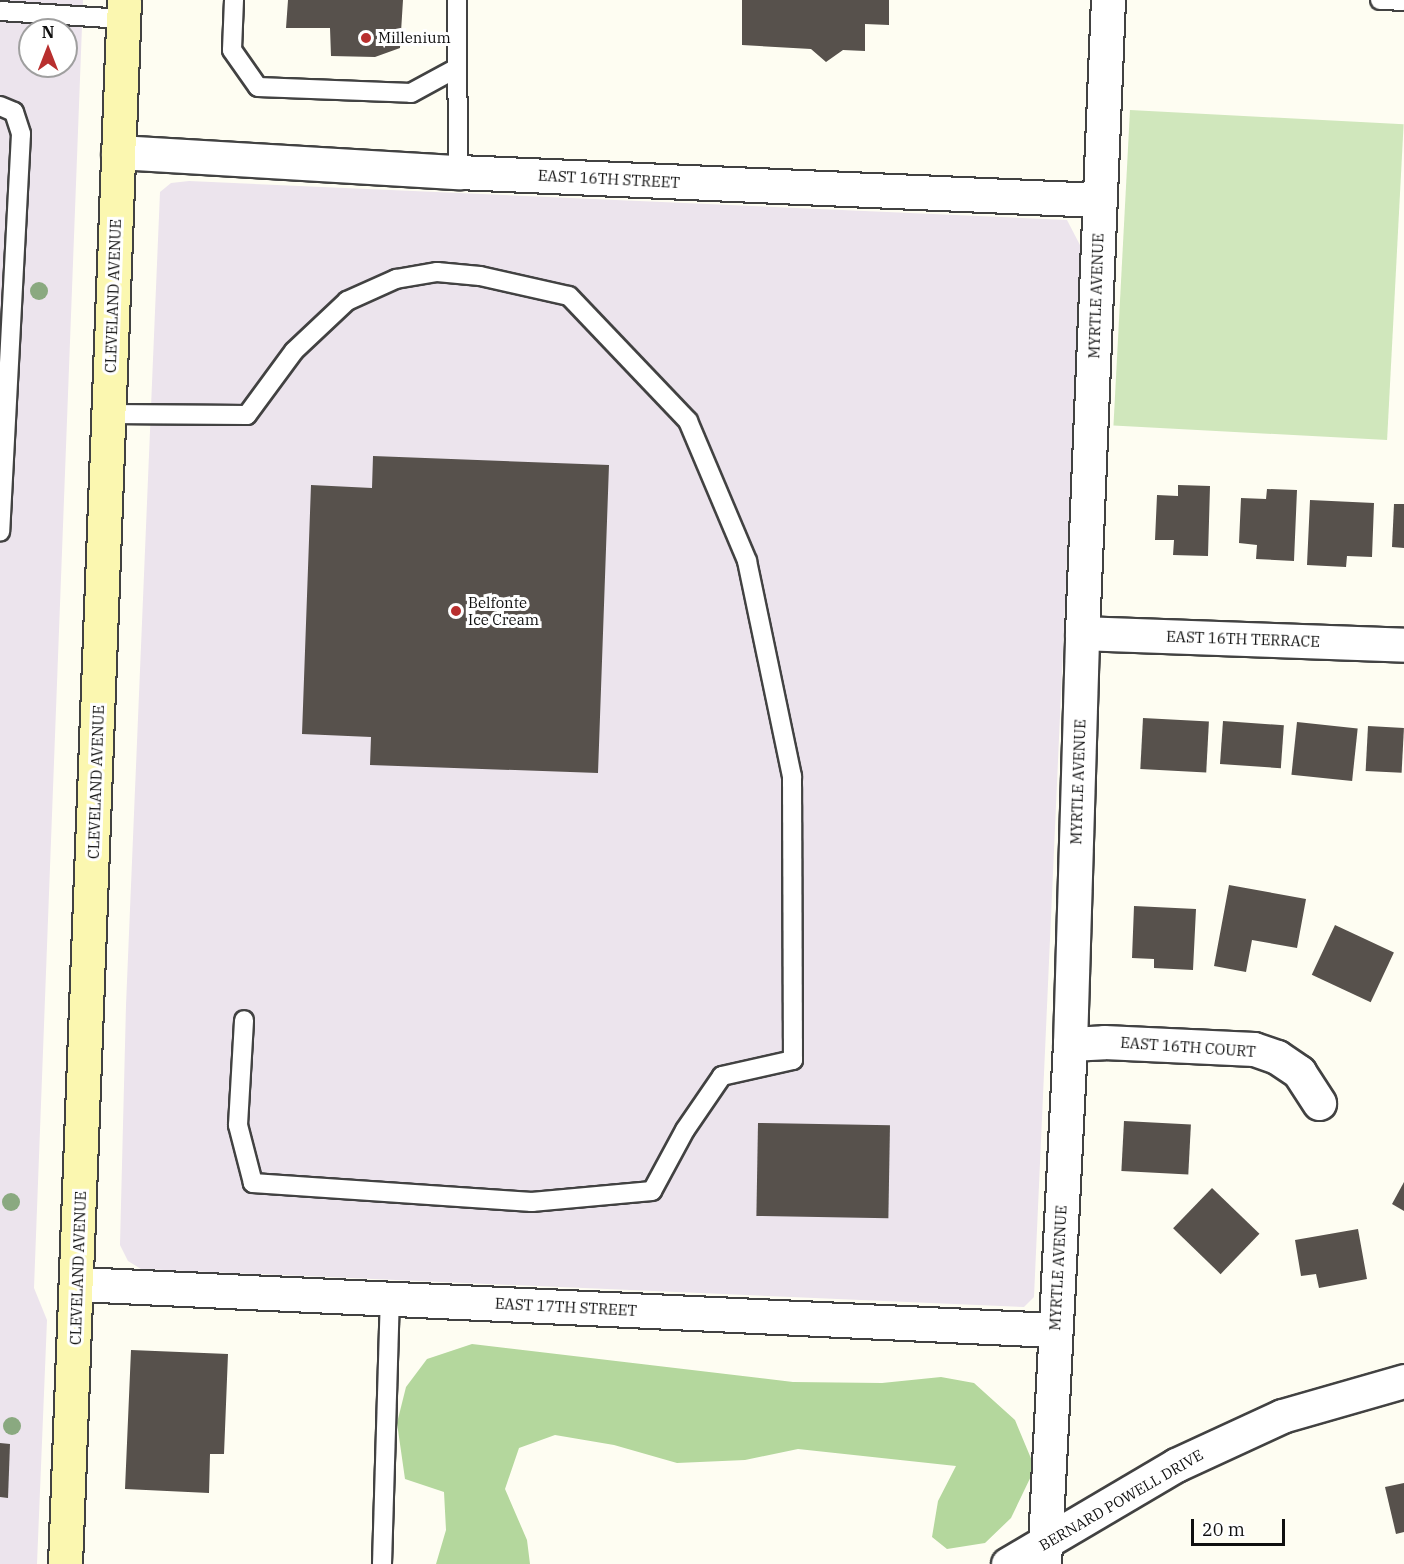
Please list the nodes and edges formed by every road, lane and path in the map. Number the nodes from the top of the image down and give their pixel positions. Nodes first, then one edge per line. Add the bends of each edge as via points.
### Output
1 (234, 0) edge
2 (457, 0) edge
3 (1108, 0) edge
4 (1380, 0) edge
5 (1404, 1) edge
6 (123, 10) edge
7 (0, 11) edge
8 (455, 69) junction
9 (0, 106) edge
10 (118, 152) junction
11 (458, 172) junction
12 (1099, 200) junction
13 (109, 414) junction
14 (0, 531) edge
15 (1082, 633) junction
16 (1404, 645) edge
17 (244, 1020) dead end
18 (1070, 1044) junction
19 (1319, 1103) dead end
20 (78, 1284) junction
21 (390, 1299) junction
22 (1055, 1330) junction
23 (1404, 1381) edge
24 (1045, 1553) edge
25 (65, 1564) edge
26 (382, 1564) edge
27 (1008, 1564) edge

1 - 8 lane via 232,50 258,87 411,93
2 - 8 lane
3 - 12 street, MYRTLE AVENUE
4 - 5 lane
6 - 7 lane
6 - 10 main road, CLEVELAND AVENUE
8 - 11 lane
9 - 14 lane via 14,112 21,134
10 - 11 street, EAST 16TH STREET
10 - 13 main road, CLEVELAND AVENUE
11 - 12 street, EAST 16TH STREET
12 - 15 street, MYRTLE AVENUE
13 - 17 lane via 247,415 294,351 347,301 396,279 437,272 480,276 569,296 688,421 747,561 792,776 793,1060 722,1076 685,1130 652,1191 532,1202 253,1183 238,1125
13 - 20 main road, CLEVELAND AVENUE
15 - 16 street, EAST 16TH TERRACE
15 - 18 street, MYRTLE AVENUE
18 - 19 street, EAST 16TH COURT via 1254,1049 1299,1072
18 - 22 street, MYRTLE AVENUE
20 - 21 street, EAST 17TH STREET
20 - 25 main road, CLEVELAND AVENUE
21 - 22 street, EAST 17TH STREET
21 - 26 lane
22 - 24 street, MYRTLE AVENUE
23 - 24 street, BERNARD POWELL DRIVE via 1282,1416 1176,1465
24 - 27 street, BERNARD POWELL DRIVE

